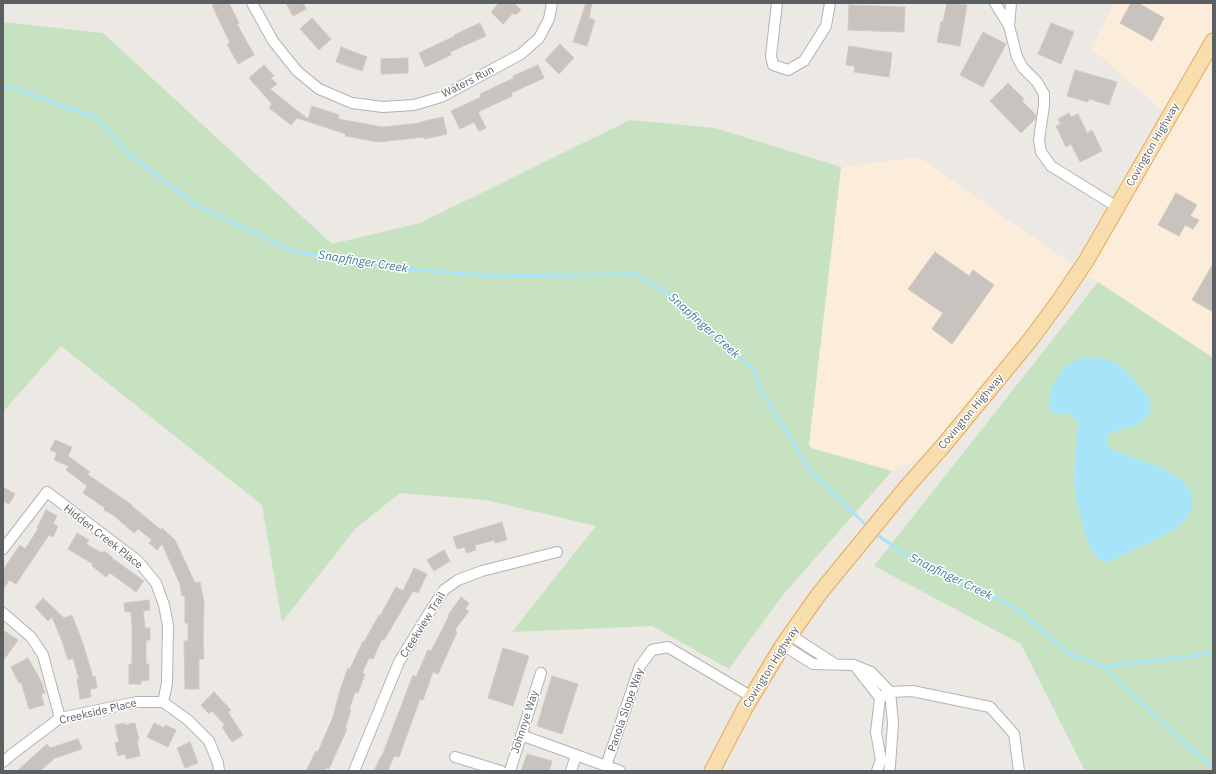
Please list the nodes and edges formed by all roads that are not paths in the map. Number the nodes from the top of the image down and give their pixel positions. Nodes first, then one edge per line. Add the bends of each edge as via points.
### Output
1 (252, 3) edge
2 (552, 3) edge
3 (777, 3) edge
4 (830, 3) edge
5 (995, 3) edge
6 (1011, 3) edge
7 (1009, 26) junction
8 (1213, 41) edge
9 (1117, 207) junction
10 (3, 549) edge
11 (557, 552) dead end
12 (3, 613) edge
13 (787, 640) junction
14 (854, 665) junction
15 (541, 673) dead end
16 (890, 692) junction
17 (752, 697) junction
18 (880, 698) junction
19 (163, 702) junction
20 (60, 718) junction
21 (521, 735) junction
22 (576, 755) junction
23 (455, 756) dead end
24 (3, 762) edge
25 (606, 766) junction
26 (219, 771) edge
27 (354, 771) edge
28 (501, 771) edge
29 (510, 771) edge
30 (571, 771) edge
31 (620, 771) edge
32 (712, 771) edge
33 (877, 771) edge
34 (889, 771) edge
35 (1019, 771) edge

1 - 2 street, Waters Run via 273,41 297,71 319,89 352,103 383,107 414,104 441,97 521,54 539,38 549,20
3 - 4 street via 771,56 774,65 788,70 804,61 826,26
5 - 7 street
6 - 7 street
7 - 9 street via 1017,57 1044,94 1039,140 1041,152 1051,166
8 - 9 main road, Covington Highway
9 - 13 main road, Covington Highway via 1086,261 1031,339 842,565
10 - 19 street, Hidden Creek Place via 47,492 138,561 156,583 168,626 167,683
11 - 27 street, Creekview Trail via 482,571 458,580 444,590 399,662
12 - 20 street via 31,637 43,655
13 - 14 street via 813,664
13 - 17 main road, Covington Highway
14 - 16 street via 871,672
14 - 18 street
15 - 21 street, Johnnye Way
16 - 18 street
16 - 34 street via 893,723
16 - 35 street via 912,691 990,707 1014,734
17 - 25 street, Panola Slope Way via 668,647 652,650 640,666
17 - 32 main road, Covington Highway
18 - 33 street via 876,732 881,760
19 - 20 street, Creekside Place via 137,702
19 - 26 street via 188,720 209,741
20 - 24 street, Creekside Place
21 - 22 street
21 - 29 street, Johnnye Way
22 - 25 street
22 - 30 street
23 - 28 street
25 - 31 street

